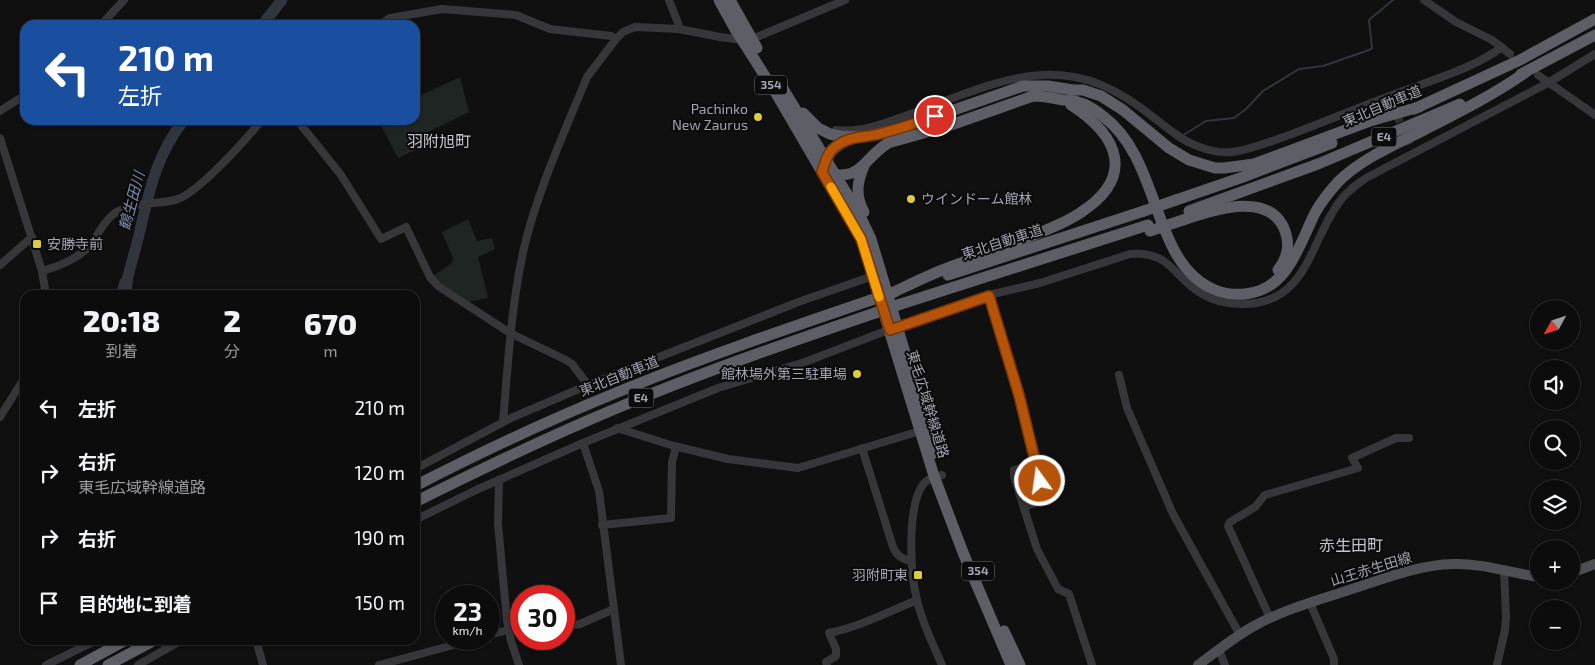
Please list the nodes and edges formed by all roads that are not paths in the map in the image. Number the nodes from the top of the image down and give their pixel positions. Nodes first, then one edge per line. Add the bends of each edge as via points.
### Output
1 (124, 0) edge
2 (669, 0) edge
3 (719, 0) edge
4 (730, 0) edge
5 (845, 0) edge
6 (1424, 0) edge
7 (1595, 19) edge
8 (106, 20) edge
9 (387, 20) edge
10 (679, 29) junction
11 (1595, 35) edge
12 (616, 39) junction
13 (747, 39) junction
14 (1502, 47) junction
15 (1510, 54) dead end
16 (1595, 54) edge
17 (1532, 74) junction
18 (1548, 83) junction
19 (1073, 90) junction
20 (784, 92) junction
21 (20, 98) edge
22 (1063, 100) junction
23 (1419, 107) junction
24 (0, 111) edge
25 (1595, 115) edge
26 (258, 125) edge
27 (301, 125) edge
28 (834, 130) dead end
29 (853, 137) junction
30 (0, 138) edge
31 (1410, 144) tunnel mouth
32 (1414, 153) junction
33 (826, 159) junction
34 (864, 166) junction
35 (822, 172) junction
36 (835, 175) junction
37 (1182, 217) junction
38 (32, 237) junction
39 (877, 258) junction
40 (0, 265) edge
41 (42, 271) junction
42 (873, 276) junction
43 (45, 290) edge
44 (894, 292) junction
45 (989, 296) junction
46 (894, 328) junction
47 (510, 333) junction
48 (1119, 375) dead end
49 (20, 385) edge
50 (588, 385) junction
51 (0, 417) edge
52 (503, 422) junction
53 (617, 428) junction
54 (920, 431) junction
55 (1409, 438) dead end
56 (583, 443) junction
57 (676, 447) junction
58 (862, 448) junction
59 (1036, 464) junction
60 (420, 465) edge
61 (938, 476) junction
62 (499, 480) junction
63 (420, 484) edge
64 (420, 500) edge
65 (1024, 507) junction
66 (420, 518) edge
67 (602, 525) junction
68 (910, 561) junction
69 (1595, 564) edge
70 (1504, 570) junction
71 (1580, 570) edge
72 (1530, 575) edge
73 (916, 600) junction
74 (1310, 603) junction
75 (614, 609) junction
76 (1270, 618) junction
77 (575, 625) edge
78 (508, 630) junction
79 (500, 632) edge
80 (1240, 635) junction
81 (86, 645) edge
82 (117, 645) edge
83 (146, 645) edge
84 (173, 645) edge
85 (257, 645) edge
86 (435, 650) edge
87 (1219, 650) junction
88 (84, 663) edge
89 (46, 665) edge
90 (108, 665) edge
91 (138, 665) edge
92 (263, 665) edge
93 (378, 665) edge
94 (519, 665) edge
95 (621, 665) edge
96 (827, 665) edge
97 (942, 665) edge
98 (1012, 665) edge
99 (1020, 665) edge
100 (1092, 665) edge
101 (1198, 665) edge
102 (1225, 665) edge
103 (1334, 665) edge
104 (1497, 665) edge

1 - 8 street
2 - 10 street
3 - 13 highway, 東毛広域幹線道路 / 354
4 - 13 highway, 東毛広域幹線道路 / 354
5 - 13 street
6 - 14 street
7 - 23 highway, 東北自動車道 / E4 via 1465,87
9 - 12 street via 429,10 516,15 550,29
10 - 12 street via 635,27
10 - 13 street
11 - 17 highway, 東北自動車道 / E4
12 - 47 street via 587,77 539,198 524,248
13 - 20 highway, 東毛広域幹線道路 / 354
13 - 35 highway, 東毛広域幹線道路 / 354
14 - 15 street
14 - 28 street via 1390,100 1236,152 1196,146 1116,91 1061,75 1010,80 877,126
16 - 18 street
17 - 18 street
17 - 22 highway via 1349,172 1322,202 1287,270 1265,288 1240,294 1213,290 1191,274 1169,240 1143,170 1124,137 1109,120 1093,109
17 - 37 highway, 東北自動車道 / E4 via 1378,140
18 - 25 street
18 - 32 street
19 - 23 highway via 1108,99 1189,160 1224,168 1254,164 1370,121
19 - 29 highway via 1023,86 896,130
19 - 37 highway via 1115,117 1137,143 1149,166 1175,239 1202,275 1218,285 1237,288 1256,285 1278,270 1286,255 1288,239 1280,222 1258,208 1223,208
20 - 29 highway via 818,128 830,134
20 - 33 highway, 東毛広域幹線道路 / 354
21 - 24 street
22 - 34 highway via 1033,96 948,126 896,140 882,148
22 - 44 highway via 1093,120 1112,145 1114,172 1104,193 1066,221 938,271
23 - 44 highway, 東北自動車道 / E4, bridge via 1277,165
26 - 41 street via 184,197 124,208 109,218 88,247 77,256
27 - 47 street via 341,175 381,239 406,227 430,277 438,286
29 - 33 highway via 836,146
30 - 38 street
31 - 32 street
32 - 45 street via 1366,178 1340,200 1299,277 1266,301 1239,304 1220,302 1202,295 1170,264 1144,253 1130,254
33 - 35 highway
33 - 36 highway, 東毛広域幹線道路 / 354
34 - 36 highway via 850,174
34 - 39 highway via 858,193 878,243
35 - 36 highway
35 - 42 highway, 東毛広域幹線道路 / 354 via 861,239
36 - 39 highway, 東毛広域幹線道路 / 354 via 866,228
37 - 64 highway, 東北自動車道 / E4, bridge via 1042,258 723,366 523,449
38 - 40 street
38 - 41 street
39 - 46 highway, 東毛広域幹線道路 / 354
41 - 43 street
42 - 46 highway, 東毛広域幹線道路 / 354
42 - 50 street
44 - 63 highway, 東北自動車道 / E4, bridge via 617,392
45 - 46 street
45 - 59 street
46 - 53 street via 806,362 718,388
46 - 54 highway, 東毛広域幹線道路 / 354
46 - 61 highway, 東毛広域幹線道路 / 354
47 - 50 street via 572,364
47 - 52 street
48 - 80 street via 1127,408 1173,514
49 - 51 street
50 - 52 street
52 - 60 street
53 - 56 street
53 - 57 street
54 - 58 street
54 - 61 highway, 東毛広域幹線道路 / 354
55 - 76 street via 1396,438 1352,458 1358,468 1265,495 1255,506 1230,522 1228,526
56 - 62 street
56 - 67 street via 599,490
57 - 58 street via 728,459 798,468
57 - 67 street via 672,462 672,518
58 - 68 street via 893,547 897,555
59 - 65 street via 1045,499
59 - 65 street via 1014,470
61 - 68 street via 922,485 917,498
61 - 98 highway, 東毛広域幹線道路 / 354 via 964,555
61 - 99 highway, 東毛広域幹線道路 / 354
62 - 66 street
62 - 78 street via 498,524
65 - 100 street via 1037,549 1058,589 1069,594
67 - 75 street
68 - 73 street
69 - 71 main road
70 - 72 main road, 山王赤生田線
70 - 74 main road, 山王赤生田線 via 1466,564 1429,566
70 - 104 street via 1506,618
73 - 96 street via 829,633 836,656 826,662
73 - 97 street
74 - 76 main road, 山王赤生田線
74 - 103 street
75 - 77 street
75 - 95 street
76 - 80 main road, 山王赤生田線
78 - 79 street
78 - 94 street
80 - 87 main road, 山王赤生田線
81 - 89 street
82 - 88 highway
83 - 90 highway
84 - 91 street
85 - 92 street
86 - 93 street
87 - 101 main road, 山王赤生田線
87 - 102 street

